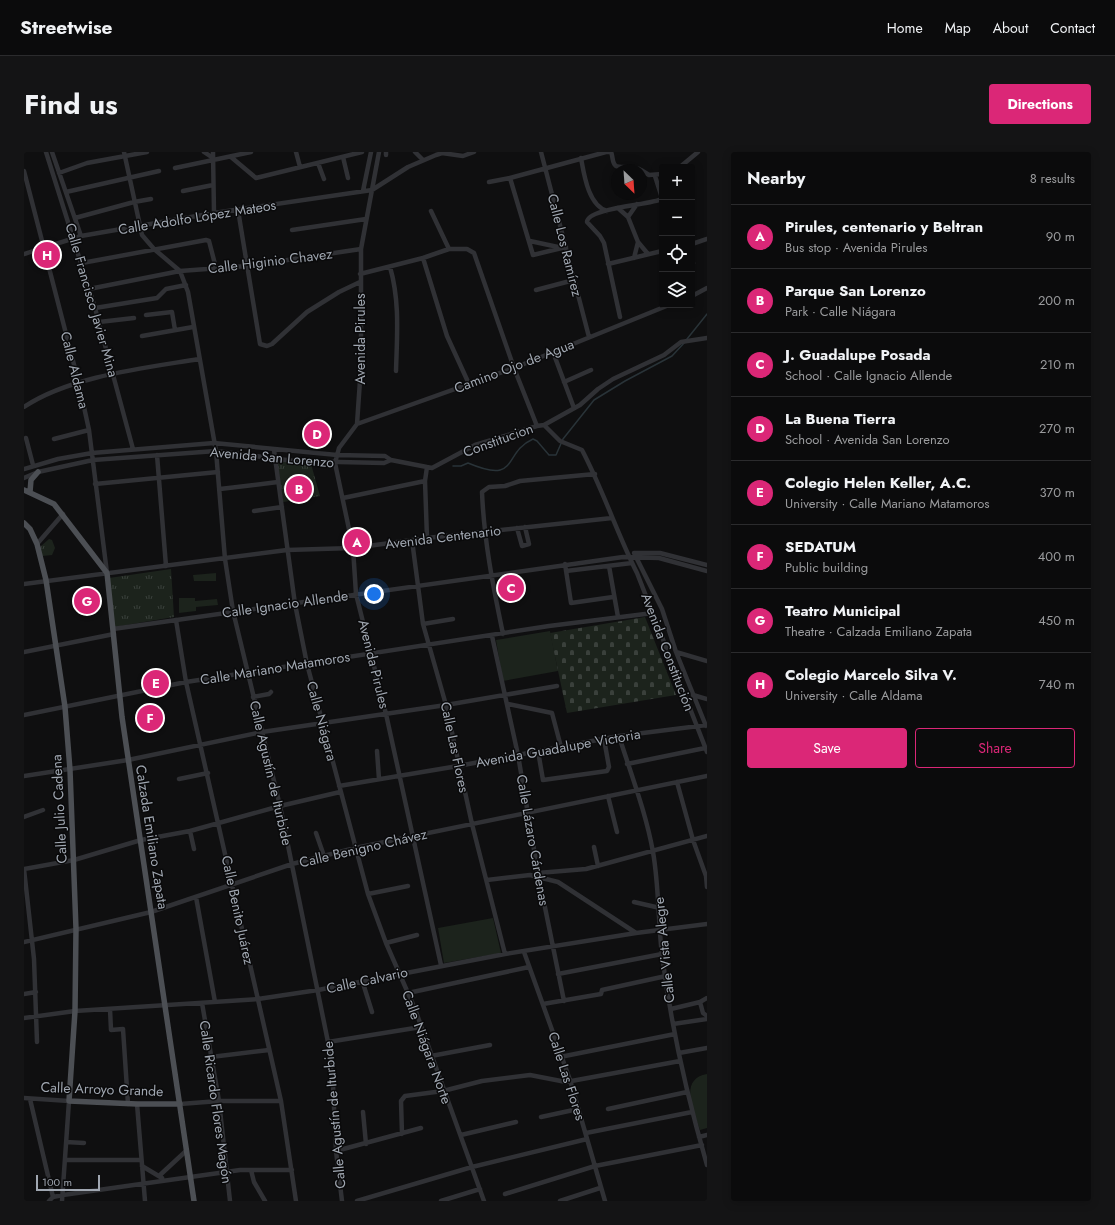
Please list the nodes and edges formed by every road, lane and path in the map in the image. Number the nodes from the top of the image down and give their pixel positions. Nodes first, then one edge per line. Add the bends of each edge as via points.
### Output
1 (46, 152) edge
2 (52, 152) edge
3 (147, 152) edge
4 (204, 152) edge
5 (213, 152) edge
6 (251, 152) edge
7 (296, 152) edge
8 (362, 152) edge
9 (370, 152) edge
10 (379, 152) edge
11 (414, 152) edge
12 (474, 152) edge
13 (541, 152) edge
14 (698, 152) edge
15 (441, 153) edge
16 (125, 155) edge
17 (231, 157) junction
18 (343, 157) junction
19 (581, 158) junction
20 (213, 160) junction
21 (423, 160) junction
22 (318, 163) junction
23 (614, 164) edge
24 (684, 164) edge
25 (300, 167) junction
26 (546, 167) junction
27 (175, 168) dead end
28 (24, 171) edge
29 (159, 171) dead end
30 (59, 173) junction
31 (647, 174) edge
32 (659, 175) edge
33 (655, 176) junction
34 (348, 178) dead end
35 (510, 178) junction
36 (130, 179) junction
37 (324, 179) dead end
38 (489, 182) dead end
39 (214, 185) junction
40 (659, 189) edge
41 (372, 190) junction
42 (183, 191) dead end
43 (362, 191) junction
44 (66, 192) junction
45 (151, 199) dead end
46 (659, 200) edge
47 (134, 202) junction
48 (637, 204) junction
49 (618, 208) junction
50 (238, 210) junction
51 (431, 211) dead end
52 (607, 211) junction
53 (214, 213) junction
54 (628, 217) junction
55 (75, 218) junction
56 (366, 219) junction
57 (140, 225) junction
58 (292, 230) dead end
59 (81, 236) junction
60 (74, 238) junction
61 (707, 239) edge
62 (530, 241) junction
63 (638, 242) junction
64 (695, 243) edge
65 (566, 247) junction
66 (44, 248) junction
67 (560, 248) junction
68 (154, 249) junction
69 (360, 249) junction
70 (449, 250) junction
71 (659, 251) edge
72 (24, 254) edge
73 (648, 254) junction
74 (423, 258) junction
75 (634, 258) junction
76 (82, 264) junction
77 (608, 264) junction
78 (247, 266) junction
79 (390, 267) junction
80 (216, 268) junction
81 (180, 271) junction
82 (360, 274) junction
83 (574, 280) junction
84 (360, 282) junction
85 (186, 285) junction
86 (707, 288) edge
87 (89, 289) junction
88 (536, 290) dead end
89 (695, 294) edge
90 (95, 308) junction
91 (662, 308) edge
92 (146, 315) dead end
93 (620, 317) dead end
94 (134, 318) dead end
95 (99, 322) junction
96 (193, 327) junction
97 (175, 330) junction
98 (142, 336) dead end
99 (589, 337) junction
100 (707, 338) edge
101 (553, 352) junction
102 (199, 359) junction
103 (514, 368) junction
104 (591, 370) dead end
105 (396, 371) dead end
106 (113, 374) junction
107 (564, 382) junction
108 (79, 384) junction
109 (469, 384) junction
110 (24, 407) edge
111 (574, 408) junction
112 (357, 424) junction
113 (544, 425) junction
114 (536, 426) junction
115 (89, 430) junction
116 (26, 438) dead end
117 (54, 439) dead end
118 (214, 443) junction
119 (133, 449) junction
120 (274, 450) junction
121 (216, 451) junction
122 (92, 453) junction
123 (157, 454) junction
124 (337, 455) junction
125 (275, 459) junction
126 (93, 460) junction
127 (391, 460) junction
128 (335, 462) junction
129 (33, 465) junction
130 (427, 467) junction
131 (24, 469) edge
132 (38, 472) junction
133 (218, 472) junction
134 (595, 474) junction
135 (159, 477) junction
136 (24, 478) edge
137 (425, 481) junction
138 (278, 482) junction
139 (95, 484) junction
140 (220, 489) junction
141 (24, 490) edge
142 (30, 492) junction
143 (343, 498) junction
144 (282, 508) junction
145 (254, 511) dead end
146 (63, 514) junction
147 (612, 518) junction
148 (24, 522) edge
149 (525, 527) junction
150 (517, 528) junction
151 (484, 531) junction
152 (427, 538) junction
153 (412, 540) junction
154 (36, 544) junction
155 (353, 548) junction
156 (287, 550) junction
157 (632, 555) junction
158 (225, 559) junction
159 (632, 563) junction
160 (565, 564) junction
161 (707, 565) edge
162 (166, 566) junction
163 (609, 566) junction
164 (566, 571) junction
165 (707, 571) edge
166 (107, 573) junction
167 (490, 575) junction
168 (46, 580) junction
169 (24, 584) edge
170 (417, 586) junction
171 (356, 594) junction
172 (614, 597) junction
173 (295, 604) junction
174 (233, 611) junction
175 (653, 613) junction
176 (618, 617) junction
177 (176, 620) junction
178 (452, 620) dead end
179 (423, 624) junction
180 (114, 632) junction
181 (503, 634) junction
182 (492, 636) junction
183 (56, 646) junction
184 (430, 646) junction
185 (24, 652) edge
186 (676, 652) junction
187 (371, 653) junction
188 (707, 662) edge
189 (307, 664) junction
190 (247, 672) junction
191 (186, 682) junction
192 (557, 686) dead end
193 (271, 692) dead end
194 (505, 694) junction
195 (693, 696) junction
196 (120, 697) junction
197 (253, 697) junction
198 (707, 700) edge
199 (508, 704) junction
200 (446, 705) junction
201 (65, 707) junction
202 (386, 714) junction
203 (24, 715) edge
204 (322, 722) junction
205 (696, 726) junction
206 (707, 726) edge
207 (262, 732) junction
208 (619, 736) junction
209 (604, 739) junction
210 (201, 745) junction
211 (560, 747) junction
212 (706, 750) edge
213 (377, 751) dead end
214 (538, 751) junction
215 (518, 755) junction
216 (128, 760) junction
217 (628, 764) junction
218 (458, 766) junction
219 (70, 770) junction
220 (208, 773) junction
221 (24, 776) edge
222 (399, 776) junction
223 (707, 776) edge
224 (179, 779) dead end
225 (379, 779) junction
226 (677, 782) junction
227 (339, 786) junction
228 (636, 790) junction
229 (340, 792) junction
230 (608, 796) junction
231 (280, 806) junction
232 (43, 810) dead end
233 (528, 813) junction
234 (24, 816) edge
235 (219, 824) junction
236 (472, 824) junction
237 (190, 831) junction
238 (617, 832) dead end
239 (316, 833) dead end
240 (412, 836) junction
241 (707, 836) edge
242 (141, 840) junction
243 (693, 840) junction
244 (594, 847) dead end
245 (355, 848) junction
246 (194, 849) dead end
247 (653, 852) junction
248 (324, 856) junction
249 (74, 860) junction
250 (292, 864) junction
251 (598, 866) junction
252 (24, 869) edge
253 (538, 875) junction
254 (487, 880) junction
255 (231, 884) junction
256 (408, 886) dead end
257 (707, 887) edge
258 (368, 894) junction
259 (196, 897) junction
260 (634, 902) dead end
261 (26, 903) edge
262 (660, 908) junction
263 (151, 912) junction
264 (26, 920) edge
265 (707, 924) edge
266 (76, 929) junction
267 (661, 931) junction
268 (636, 933) junction
269 (417, 935) dead end
270 (31, 940) junction
271 (24, 942) edge
272 (386, 943) junction
273 (553, 947) junction
274 (524, 952) junction
275 (505, 954) junction
276 (662, 954) junction
277 (441, 965) junction
278 (529, 967) junction
279 (399, 973) junction
280 (558, 974) junction
281 (666, 976) junction
282 (362, 980) junction
283 (318, 990) junction
284 (36, 992) junction
285 (408, 993) junction
286 (24, 994) edge
287 (707, 998) edge
288 (258, 999) junction
289 (564, 1001) junction
290 (215, 1002) junction
291 (700, 1002) junction
292 (202, 1003) junction
293 (543, 1004) junction
294 (166, 1006) junction
295 (110, 1009) junction
296 (671, 1009) junction
297 (75, 1011) junction
298 (372, 1012) dead end
299 (35, 1016) junction
300 (707, 1016) edge
301 (24, 1018) edge
302 (707, 1019) edge
303 (673, 1024) junction
304 (421, 1027) junction
305 (675, 1034) junction
306 (37, 1042) dead end
307 (328, 1042) junction
308 (490, 1045) dead end
309 (707, 1048) edge
310 (269, 1050) junction
311 (678, 1053) junction
312 (431, 1056) junction
313 (211, 1057) junction
314 (560, 1057) junction
315 (680, 1061) junction
316 (570, 1080) junction
317 (443, 1091) junction
318 (687, 1092) junction
319 (24, 1098) edge
320 (30, 1098) junction
321 (69, 1101) junction
322 (219, 1101) junction
323 (281, 1101) junction
324 (128, 1104) junction
325 (137, 1104) junction
326 (180, 1104) junction
327 (578, 1109) junction
328 (608, 1109) dead end
329 (363, 1112) dead end
330 (692, 1112) junction
331 (541, 1117) dead end
332 (516, 1122) dead end
333 (421, 1128) dead end
334 (586, 1133) junction
335 (402, 1134) junction
336 (461, 1135) junction
337 (707, 1135) edge
338 (699, 1137) junction
339 (587, 1139) junction
340 (66, 1142) junction
341 (84, 1143) dead end
342 (366, 1144) junction
343 (702, 1145) junction
344 (186, 1150) junction
345 (336, 1152) junction
346 (65, 1160) junction
347 (142, 1163) junction
348 (707, 1165) edge
349 (595, 1166) junction
350 (472, 1167) junction
351 (251, 1170) junction
352 (292, 1170) junction
353 (227, 1172) junction
354 (160, 1175) junction
355 (190, 1176) junction
356 (164, 1181) junction
357 (143, 1183) junction
358 (600, 1188) junction
359 (480, 1189) junction
360 (505, 1194) dead end
361 (63, 1195) junction
362 (51, 1199) edge
363 (62, 1201) edge
364 (145, 1201) edge
365 (194, 1201) edge
366 (230, 1201) edge
367 (265, 1201) edge
368 (296, 1201) edge
369 (342, 1201) edge
370 (357, 1201) edge
371 (441, 1201) edge
372 (484, 1201) edge
373 (560, 1201) edge
374 (605, 1201) edge

1 - 60 street, Calle Francisco Javier Mina
2 - 30 street, Calle Francisco Javier Mina
3 - 16 street
4 - 20 street
5 - 20 street
6 - 17 street
7 - 25 street
8 - 18 street
9 - 43 street
10 - 41 street, Avenida Pirules
11 - 21 street
12 - 15 street via 463,156
13 - 26 street, Calle Los Ramírez
14 - 24 street
15 - 21 street
16 - 30 street via 87,163
16 - 36 street
17 - 20 street
17 - 25 street via 256,178
18 - 22 street
18 - 34 street
19 - 23 street via 611,152
19 - 26 street
19 - 52 street via 590,191 599,207
20 - 27 street
20 - 39 street
21 - 41 street
22 - 25 street
22 - 37 street
26 - 35 street
26 - 65 street, Calle Los Ramírez
28 - 66 street, Calle Aldama
29 - 36 street
30 - 44 street, Calle Francisco Javier Mina
31 - 33 street
32 - 33 street
33 - 40 street
35 - 38 street
35 - 62 street
36 - 44 street
36 - 47 street
39 - 42 street
39 - 53 street
41 - 43 street, Calle Adolfo López Mateos
41 - 56 street, Avenida Pirules
43 - 50 street, Calle Adolfo López Mateos
44 - 55 street, Calle Francisco Javier Mina
45 - 47 street
46 - 48 street
47 - 55 street
47 - 57 street
48 - 49 street
48 - 54 street
49 - 52 street
49 - 54 street
50 - 53 street, Calle Adolfo López Mateos
50 - 78 street
51 - 70 street
52 - 77 street via 589,216 587,222 604,243
53 - 57 street, Calle Adolfo López Mateos
54 - 63 street
55 - 59 street, Calle Francisco Javier Mina
56 - 58 street
56 - 69 street, Avenida Pirules
57 - 59 street, Calle Adolfo López Mateos
57 - 68 street via 142,235
59 - 60 street, Calle Adolfo López Mateos
60 - 66 street, Calle Adolfo López Mateos
60 - 76 street, Calle Francisco Javier Mina
61 - 64 street
62 - 67 street
62 - 67 street via 533,255
63 - 73 street
63 - 75 street
65 - 67 street
65 - 83 street, Calle Los Ramírez
66 - 72 street, Calle Adolfo López Mateos
66 - 108 street, Calle Aldama
68 - 76 street
68 - 80 street via 208,240
68 - 81 street
69 - 78 street, Calle Higinio Chavez
69 - 82 street, Avenida Pirules
70 - 74 street
70 - 103 street via 468,249 474,253
71 - 73 street
73 - 75 street
74 - 79 street
74 - 109 street via 447,336
75 - 77 street
76 - 87 street, Calle Francisco Javier Mina
77 - 93 street
78 - 80 street, Calle Higinio Chavez
78 - 84 street via 260,344 264,346 272,344 307,312
79 - 82 street
79 - 105 street via 396,295
80 - 81 street, Calle Higinio Chavez
81 - 85 street, Calle Agustín de Iturbide
81 - 87 street, Calle Higinio Chavez
82 - 84 street, Avenida Pirules
83 - 88 street
83 - 99 street, Calle Los Ramírez
84 - 112 street, Avenida Pirules via 361,366
85 - 90 street via 166,288 157,298
85 - 96 street, Calle Agustín de Iturbide
86 - 89 street
87 - 90 street, Calle Francisco Javier Mina
90 - 95 street, Calle Francisco Javier Mina
91 - 99 street, Camino Ojo de Agua
92 - 97 street via 172,312
94 - 95 street
95 - 106 street, Calle Francisco Javier Mina
96 - 97 street
96 - 102 street, Calle Agustín de Iturbide
97 - 98 street
99 - 101 street, Camino Ojo de Agua
100 - 111 street via 680,342 664,355 613,379
101 - 103 street, Camino Ojo de Agua
101 - 107 street
102 - 106 street
102 - 118 street, Calle Agustín de Iturbide
103 - 109 street, Camino Ojo de Agua
103 - 114 street
104 - 107 street
106 - 108 street
106 - 119 street, Calle Francisco Javier Mina
107 - 111 street
108 - 110 street via 41,397
108 - 115 street, Calle Aldama
109 - 112 street, Camino Ojo de Agua
111 - 113 street
112 - 124 street, Avenida Pirules
113 - 114 street, Constitucion
113 - 134 street, Constitucion via 560,441 582,450
114 - 130 street, Constitucion via 475,445 438,466
115 - 117 street
115 - 122 street, Calle Aldama
116 - 129 street
118 - 119 street, Avenida San Lorenzo
118 - 120 street, Avenida San Lorenzo
118 - 121 street, Calle Agustín de Iturbide
119 - 122 street, Avenida San Lorenzo
120 - 124 street, Avenida San Lorenzo
120 - 125 street, Calle Niágara
121 - 123 street, Avenida San Lorenzo
121 - 125 street, Avenida San Lorenzo
121 - 133 street, Calle Agustín de Iturbide
122 - 126 street, Calle Aldama
122 - 129 street, Avenida San Lorenzo
123 - 126 street, Avenida San Lorenzo
123 - 135 street
124 - 127 street, Avenida San Lorenzo via 385,456
124 - 128 street, Avenida Pirules
125 - 128 street, Avenida San Lorenzo
125 - 138 street, Calle Niágara
126 - 132 street, Avenida San Lorenzo
126 - 139 street, Calle Aldama
127 - 128 street, Avenida San Lorenzo via 384,463
127 - 130 street, Constitucion
128 - 143 street, Avenida Pirules
129 - 131 street, Avenida San Lorenzo
130 - 137 street
132 - 136 street, Avenida San Lorenzo
132 - 142 main road via 32,480
133 - 135 street
133 - 140 street, Calle Agustín de Iturbide
134 - 147 street, Constitucion
134 - 151 street via 520,481 505,486 489,487 482,492
135 - 139 street
135 - 162 street
137 - 143 street
137 - 152 street
138 - 140 street
138 - 144 street, Calle Niágara
139 - 166 street, Calle Aldama
140 - 158 street, Calle Agustín de Iturbide
141 - 142 main road
142 - 146 main road via 49,500
143 - 155 street, Avenida Pirules
144 - 145 street
144 - 156 street, Calle Niágara
146 - 154 street
146 - 166 main road
147 - 149 street, Avenida Centenario
147 - 157 street, Constitucion
148 - 154 main road, Calle Julio Cadena
149 - 150 street, Avenida Centenario
149 - 150 street via 529,544 522,546
150 - 151 street, Avenida Centenario
151 - 152 street, Avenida Centenario
151 - 167 street
152 - 153 street, Avenida Centenario
153 - 155 street, Avenida Centenario
153 - 170 street, Calle Las Flores
154 - 168 main road, Calle Julio Cadena
155 - 156 street, Avenida Centenario
155 - 171 street, Avenida Pirules
156 - 158 street, Avenida Centenario
156 - 173 street, Calle Niágara
157 - 159 street, Avenida Constitución
157 - 160 street, Calle Ignacio Allende
157 - 161 street via 660,553
157 - 165 street via 659,558
157 - 186 street, Avenida Constitución via 662,609
158 - 162 street, Avenida Centenario
158 - 174 street, Calle Agustín de Iturbide
159 - 163 street
159 - 175 street, Avenida Constitución
160 - 164 street
160 - 167 street, Calle Ignacio Allende
162 - 166 street, Avenida Centenario
163 - 164 street
163 - 172 street
164 - 172 street via 571,603
166 - 168 street, Avenida Centenario
166 - 180 main road, Calzada Emiliano Zapata
167 - 170 street, Calle Ignacio Allende
167 - 181 street
168 - 169 street, Avenida Centenario
168 - 183 main road, Calle Julio Cadena
170 - 171 street, Calle Ignacio Allende
170 - 179 street, Calle Las Flores
171 - 173 street, Calle Ignacio Allende
171 - 187 street, Avenida Pirules
172 - 176 street
173 - 174 street, Calle Ignacio Allende
173 - 189 street, Calle Niágara
174 - 177 street, Calle Ignacio Allende
174 - 190 street, Calle Agustín de Iturbide
175 - 176 street, Calle Mariano Matamoros
175 - 205 street, Avenida Constitución
176 - 181 street, Calle Mariano Matamoros
177 - 180 street, Calle Ignacio Allende
177 - 191 street, Calle Benito Juárez
178 - 179 street
179 - 184 street, Calle Las Flores
180 - 183 street, Calle Ignacio Allende
180 - 196 main road, Calzada Emiliano Zapata
181 - 182 street, Calle Mariano Matamoros
182 - 184 street, Calle Mariano Matamoros
182 - 194 street, Calle Lázaro Cárdenas
183 - 185 street, Calle Ignacio Allende
183 - 201 main road, Calle Julio Cadena
184 - 187 street, Calle Mariano Matamoros
184 - 200 street, Calle Las Flores
186 - 188 street
186 - 195 street, Avenida Constitución
187 - 189 street, Calle Mariano Matamoros
187 - 202 street, Avenida Pirules
189 - 190 street, Calle Mariano Matamoros
189 - 204 street, Calle Niágara
190 - 191 street, Calle Mariano Matamoros
190 - 197 street, Calle Agustín de Iturbide
191 - 196 street, Calle Mariano Matamoros
191 - 210 street, Calle Benito Juárez
192 - 194 street
193 - 197 street
194 - 199 street, Calle Lázaro Cárdenas
194 - 200 street
195 - 198 street
195 - 206 street, Avenida Constitución
196 - 201 street, Calle Mariano Matamoros
196 - 216 main road, Calzada Emiliano Zapata
197 - 207 street, Calle Agustín de Iturbide
199 - 211 street via 552,713
199 - 215 street, Calle Lázaro Cárdenas
200 - 202 street
200 - 218 street, Calle Las Flores
201 - 203 street, Calle Mariano Matamoros
201 - 219 main road, Calle Julio Cadena
202 - 204 street
202 - 222 street, Avenida Pirules
204 - 207 street
204 - 227 street, Calle Niágara
205 - 206 street, Avenida Guadalupe Victoria
205 - 208 street, Avenida Guadalupe Victoria
205 - 212 street, Avenida Constitución
207 - 210 street
207 - 231 street, Calle Agustín de Iturbide
208 - 209 street, Avenida Guadalupe Victoria
208 - 217 street, Calle Vista Alegre
209 - 211 street, Avenida Guadalupe Victoria
209 - 214 street via 609,767 607,771 542,780
210 - 216 street
210 - 220 street, Calle Benito Juárez
211 - 214 street, Avenida Guadalupe Victoria
212 - 217 street
213 - 225 street
214 - 215 street, Avenida Guadalupe Victoria
215 - 218 street, Avenida Guadalupe Victoria
215 - 233 street, Calle Lázaro Cárdenas
216 - 219 street
216 - 242 main road, Calzada Emiliano Zapata
217 - 228 street, Calle Vista Alegre
218 - 222 street, Avenida Guadalupe Victoria
218 - 236 street, Calle Las Flores
219 - 221 street
219 - 249 main road, Calle Julio Cadena
220 - 224 street
220 - 235 street, Calle Benito Juárez
222 - 225 street, Avenida Guadalupe Victoria
222 - 240 street, Avenida Pirules
223 - 226 street, Calle Benigno Chávez
225 - 227 street, Avenida Guadalupe Victoria
226 - 228 street, Calle Benigno Chávez
226 - 243 street
227 - 229 street, Calle Niágara
228 - 230 street, Calle Benigno Chávez
228 - 247 street, Calle Vista Alegre
229 - 231 street
229 - 245 street, Calle Niágara
230 - 233 street, Calle Benigno Chávez
230 - 238 street
231 - 235 street
231 - 250 street, Calle Agustín de Iturbide
232 - 234 street
233 - 236 street, Calle Benigno Chávez
233 - 253 street, Calle Lázaro Cárdenas
235 - 237 street
235 - 255 street, Calle Benito Juárez
236 - 240 street, Calle Benigno Chávez
236 - 254 street, Calle Las Flores
237 - 242 street
237 - 246 street
239 - 248 street
240 - 245 street, Calle Benigno Chávez
240 - 277 street, Avenida Pirules
241 - 243 street
242 - 249 street
242 - 263 main road, Calzada Emiliano Zapata
243 - 247 street
243 - 257 street via 706,876
244 - 251 street
245 - 248 street, Calle Benigno Chávez
245 - 258 street, Calle Niágara Norte
247 - 251 street
247 - 262 street, Calle Vista Alegre
248 - 250 street, Calle Benigno Chávez
249 - 252 street
249 - 266 main road, Calle Julio Cadena
250 - 255 street, Calle Benigno Chávez
250 - 283 street, Calle Agustín de Iturbide
251 - 253 street
252 - 261 street
253 - 254 street
253 - 268 street via 562,885
253 - 273 street, Calle Lázaro Cárdenas
254 - 275 street, Calle Las Flores
255 - 259 street, Calle Benigno Chávez
255 - 288 street, Calle Benito Juárez
256 - 258 street
258 - 272 street, Calle Niágara Norte
259 - 263 street, Calle Benigno Chávez
259 - 290 street
260 - 262 street
261 - 264 street
262 - 267 street, Calle Vista Alegre
263 - 266 street, Calle Benigno Chávez
263 - 294 main road, Calzada Emiliano Zapata
264 - 270 street
265 - 267 street, Calle Calvario
266 - 270 street, Calle Benigno Chávez
266 - 297 main road, Calle Julio Cadena
267 - 268 street, Calle Calvario
267 - 276 street, Calle Vista Alegre
268 - 273 street, Calle Calvario
269 - 272 street
270 - 271 street, Calle Benigno Chávez
270 - 284 street
272 - 279 street, Calle Niágara Norte
273 - 274 street, Calle Calvario
273 - 280 street, Calle Lázaro Cárdenas
274 - 275 street, Calle Calvario
274 - 278 street, Calle Las Flores
275 - 277 street, Calle Calvario
276 - 280 street
276 - 281 street, Calle Vista Alegre
277 - 279 street, Calle Calvario
278 - 285 street
278 - 293 street, Calle Las Flores
279 - 282 street, Calle Calvario
279 - 285 street, Calle Niágara Norte
280 - 289 street, Calle Lázaro Cárdenas
281 - 289 street via 602,990 601,994
281 - 296 street, Calle Vista Alegre
282 - 283 street, Calle Calvario
282 - 298 street
283 - 288 street, Calle Calvario
283 - 307 street, Calle Agustín de Iturbide
284 - 286 street
284 - 299 street
285 - 304 street, Calle Niágara Norte
287 - 291 street
288 - 290 street, Calle Calvario
288 - 310 street, Calle Benito Juárez
289 - 293 street
290 - 292 street, Calle Calvario
291 - 296 street
291 - 300 street
292 - 294 street, Calle Calvario
292 - 313 street, Calle Ricardo Flores Magón
293 - 314 street, Calle Las Flores
294 - 295 street, Calle Calvario
294 - 326 main road, Calzada Emiliano Zapata
295 - 297 street, Calle Calvario
295 - 324 street via 111,1030 123,1029
296 - 303 street, Calle Vista Alegre
297 - 299 street, Calle Calvario
297 - 321 main road, Calle Julio Cadena
299 - 301 street, Calle Calvario
299 - 306 street
302 - 303 street
303 - 305 street, Calle Vista Alegre
304 - 307 street
304 - 312 street, Calle Niágara Norte
305 - 311 street, Calle Vista Alegre
305 - 314 street
307 - 345 street, Calle Agustín de Iturbide via 334,1085
308 - 312 street
309 - 311 street
310 - 313 street
310 - 323 street, Calle Benito Juárez
311 - 315 street, Calle Vista Alegre
312 - 317 street, Calle Niágara Norte
313 - 322 street, Calle Ricardo Flores Magón
314 - 316 street, Calle Las Flores
315 - 316 street
315 - 318 street, Calle Vista Alegre
316 - 317 street via 561,1082 530,1075 482,1081
316 - 327 street, Calle Las Flores
317 - 335 street via 401,1098
317 - 336 street, Calle Niágara Norte
318 - 328 street
318 - 330 street, Calle Vista Alegre
319 - 320 street, Calle Arroyo Grande
320 - 321 street, Calle Arroyo Grande
320 - 362 street
321 - 324 main road, Calle Arroyo Grande
321 - 340 street
322 - 323 street
322 - 326 street
322 - 353 street, Calle Ricardo Flores Magón
323 - 352 street, Calle Benito Juárez
324 - 325 main road, Calle Arroyo Grande
325 - 326 main road, Calle Arroyo Grande
325 - 347 street
326 - 344 main road, Calzada Emiliano Zapata
327 - 331 street
327 - 334 street, Calle Las Flores
329 - 342 street
330 - 334 street
330 - 338 street, Calle Vista Alegre
332 - 336 street
333 - 335 street
334 - 339 street, Calle Las Flores
335 - 342 street
336 - 350 street, Calle Niágara Norte
337 - 338 street
338 - 343 street, Calle Vista Alegre
339 - 349 street, Calle Las Flores
339 - 350 street
340 - 341 street
340 - 346 street
342 - 345 street
343 - 348 street, Calle Vista Alegre
343 - 349 street
344 - 354 street
344 - 355 main road, Calzada Emiliano Zapata
345 - 369 street, Calle Agustín de Iturbide
346 - 347 street
346 - 361 street
347 - 354 street
347 - 357 street
349 - 358 street, Calle Las Flores
349 - 360 street
350 - 359 street, Calle Niágara Norte
350 - 370 street
351 - 352 street
351 - 353 street
351 - 367 street via 254,1182
352 - 368 street, Calle Benito Juárez
353 - 355 street
353 - 366 street, Calle Ricardo Flores Magón
354 - 356 street
355 - 356 street
355 - 365 main road, Calzada Emiliano Zapata
356 - 357 street
357 - 361 street
357 - 364 street
358 - 373 street
358 - 374 street, Calle Las Flores
359 - 371 street
359 - 372 street, Calle Niágara Norte
361 - 362 street
361 - 363 street

